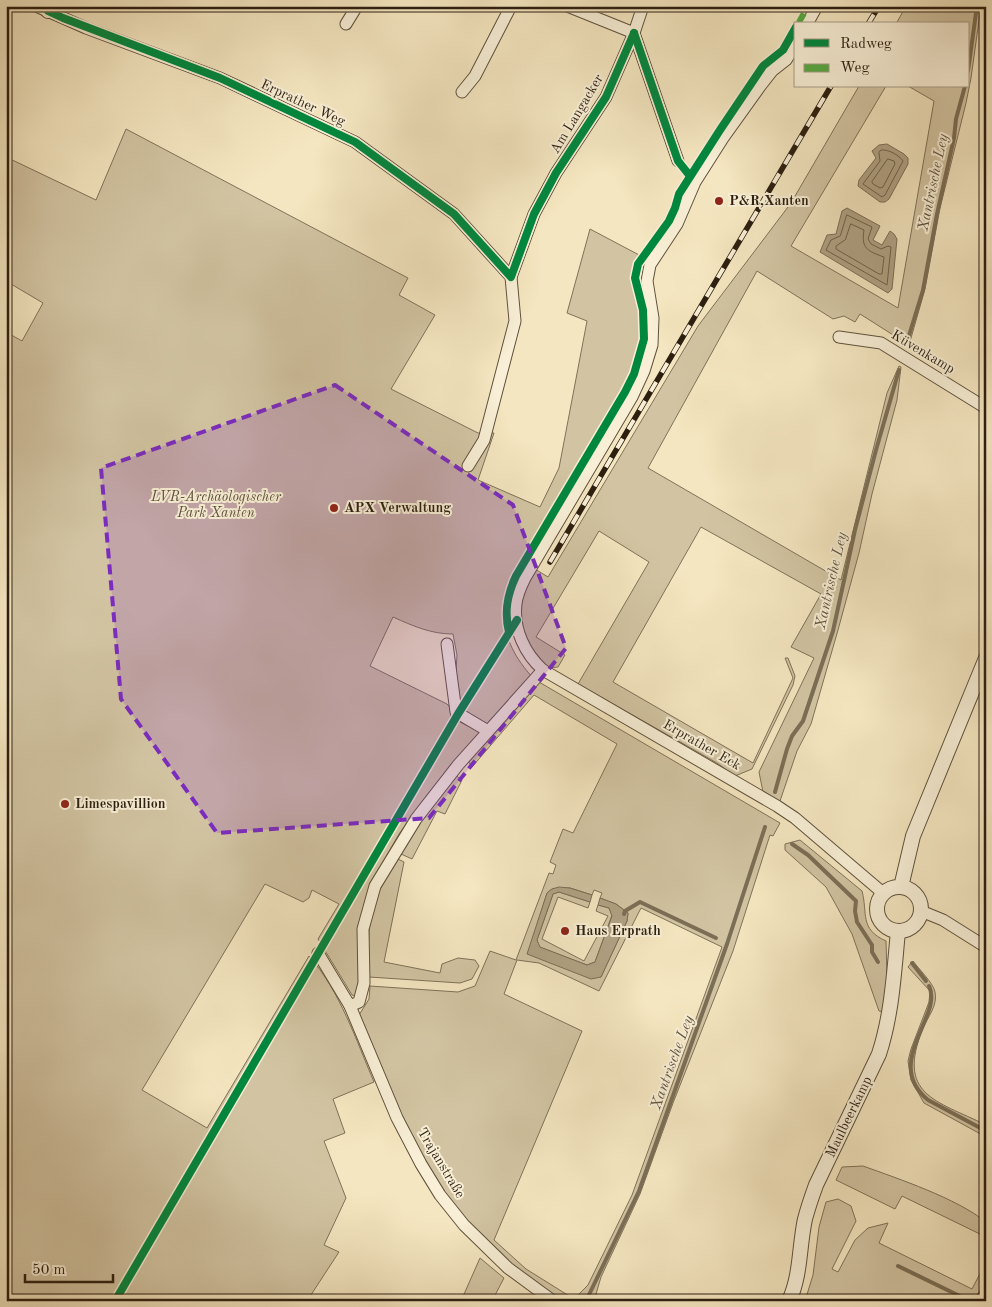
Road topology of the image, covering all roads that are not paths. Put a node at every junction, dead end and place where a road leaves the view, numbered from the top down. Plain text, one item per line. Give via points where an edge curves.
1 (357, 6) edge
2 (511, 6) edge
3 (567, 6) edge
4 (643, 6) edge
5 (817, 6) edge
6 (45, 8) edge
7 (808, 22) edge
8 (346, 24) dead end
9 (634, 33) junction
10 (794, 47) edge
11 (462, 92) dead end
12 (678, 161) dead end
13 (511, 276) junction
14 (839, 337) dead end
15 (986, 408) edge
16 (468, 466) dead end
17 (447, 644) dead end
18 (986, 658) edge
19 (544, 670) junction
20 (488, 731) junction
21 (901, 887) junction
22 (883, 893) junction
23 (921, 911) junction
24 (898, 931) junction
25 (986, 947) edge
26 (318, 953) dead end
27 (350, 1006) junction
28 (554, 1301) edge
29 (789, 1301) edge

1 - 8 street
2 - 11 street via 475,76
3 - 9 street
4 - 9 street, Am Langacker
5 - 7 street
6 - 13 street, Erprather Weg via 86,28 220,78 355,142 454,214
9 - 12 street
9 - 13 street, Am Langacker via 606,97 556,173 534,214
10 - 19 street, Erprather Eck via 786,60 772,71 728,131 695,182 677,224 650,265 647,280 653,332 644,372 525,578 516,604 525,649
13 - 16 street via 515,321 484,440
14 - 15 street, Küvenkamp via 881,343
17 - 20 street via 456,712
18 - 21 street via 912,836
19 - 20 street
19 - 22 street, Erprather Eck via 777,806
20 - 27 street via 416,819 375,886 363,929 364,983 360,1002
21 - 22 street
21 - 23 street via 916,895
22 - 24 street via 878,900 878,917 890,929
23 - 24 street via 914,925
23 - 25 street via 943,920
24 - 29 street, Maulbeerkamp via 886,1031 879,1054 816,1185
26 - 27 street, Trajanstraße
27 - 28 street, Trajanstraße via 397,1118 440,1195 502,1263

